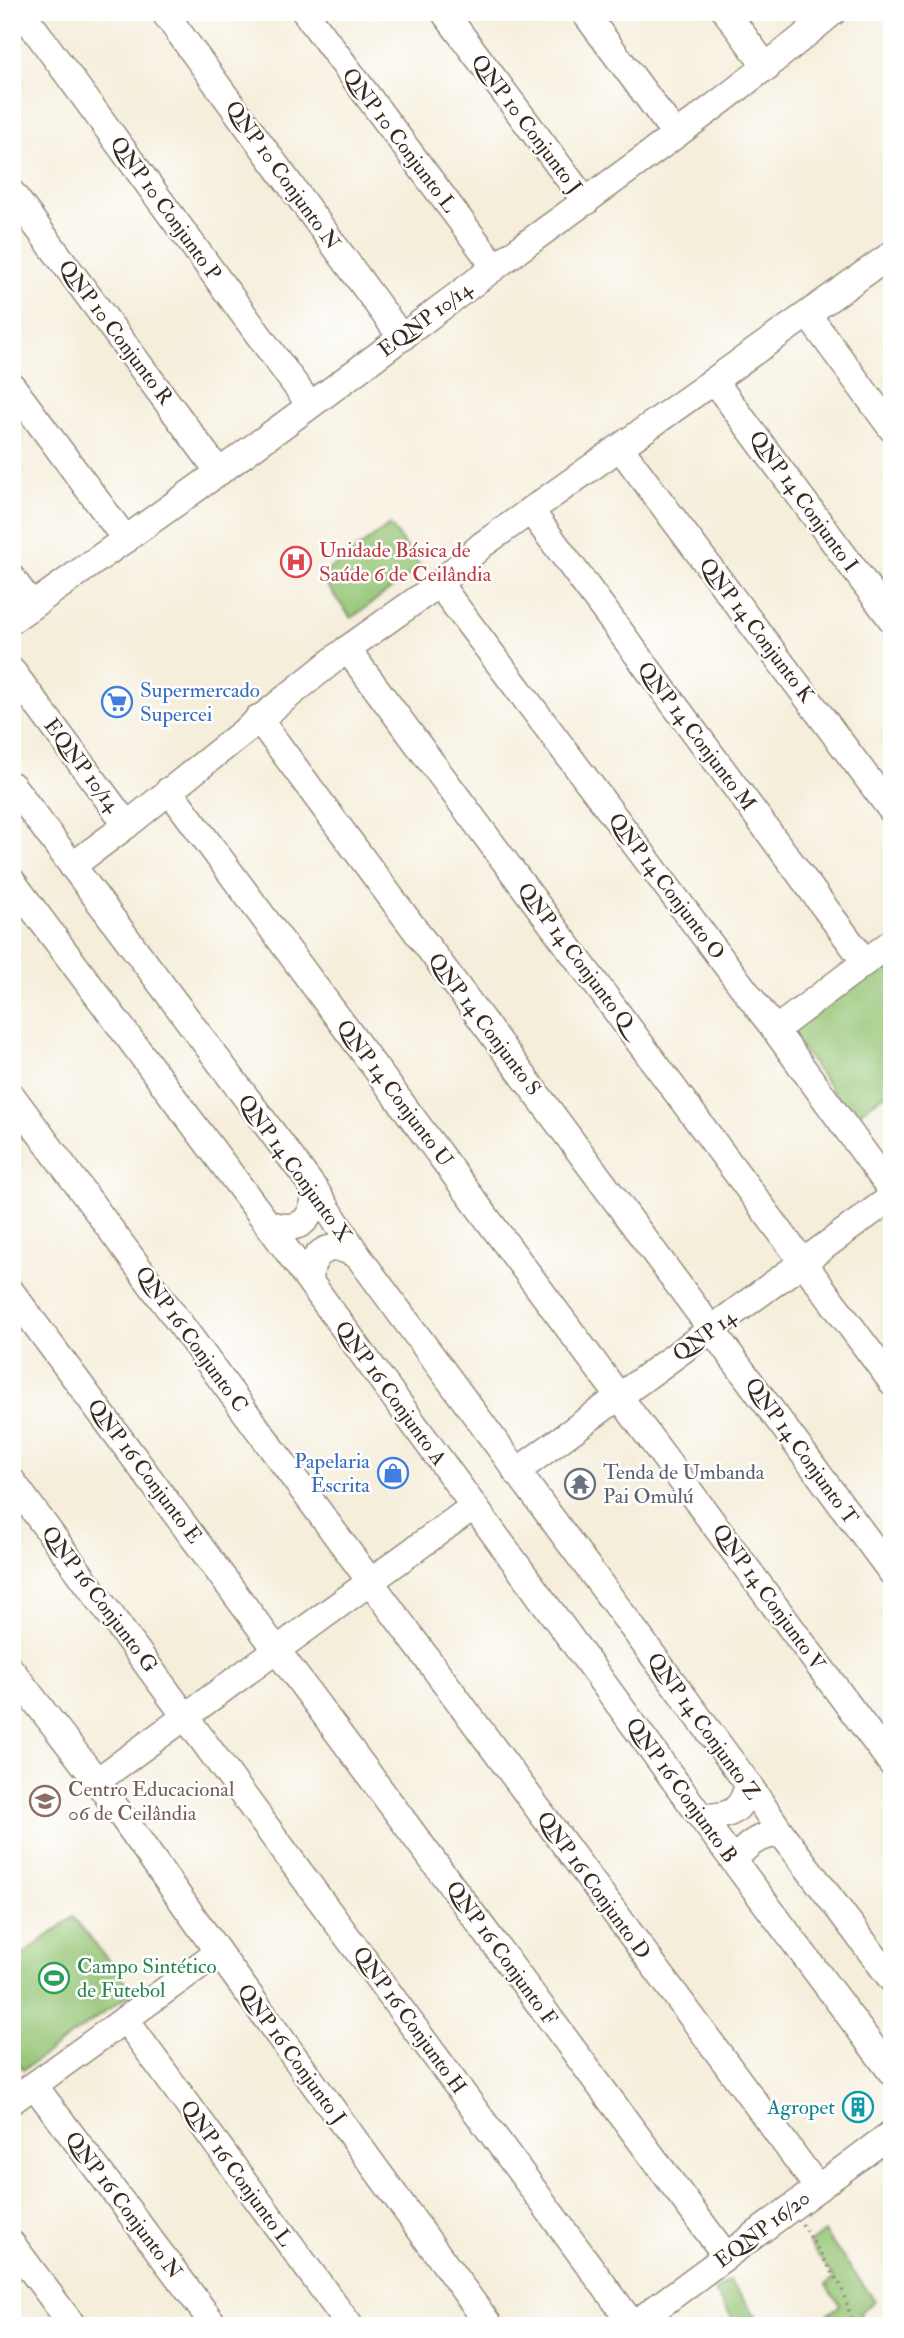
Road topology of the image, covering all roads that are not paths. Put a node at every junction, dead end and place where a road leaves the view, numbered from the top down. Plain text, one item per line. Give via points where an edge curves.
1 (22, 12) edge
2 (164, 12) edge
3 (305, 12) edge
4 (444, 12) edge
5 (584, 12) edge
6 (726, 12) edge
7 (833, 12) edge
8 (767, 68) junction
9 (676, 135) junction
10 (12, 192) edge
11 (586, 202) junction
12 (892, 254) edge
13 (495, 267) junction
14 (808, 315) junction
15 (402, 338) junction
16 (716, 382) junction
17 (12, 386) edge
18 (310, 405) junction
19 (892, 429) edge
20 (621, 449) junction
21 (219, 471) junction
22 (530, 510) junction
23 (126, 540) junction
24 (12, 578) edge
25 (439, 584) junction
26 (22, 613) edge
27 (892, 620) edge
28 (347, 649) junction
29 (12, 671) edge
30 (258, 718) junction
31 (12, 785) edge
32 (169, 790) junction
33 (892, 811) edge
34 (127, 825) junction
35 (72, 866) junction
36 (12, 881) edge
37 (21, 912) edge
38 (892, 942) edge
39 (865, 962) junction
40 (775, 1030) junction
41 (12, 1096) edge
42 (316, 1191) junction
43 (892, 1191) edge
44 (892, 1197) edge
45 (267, 1223) junction
46 (358, 1256) junction
47 (804, 1262) junction
48 (310, 1281) junction
49 (12, 1293) edge
50 (712, 1329) junction
51 (892, 1382) edge
52 (621, 1396) junction
53 (516, 1472) junction
54 (12, 1481) edge
55 (474, 1506) junction
56 (892, 1573) edge
57 (371, 1582) junction
58 (278, 1649) junction
59 (12, 1671) edge
60 (187, 1716) junction
61 (892, 1764) edge
62 (97, 1781) junction
63 (748, 1784) junction
64 (701, 1816) junction
65 (782, 1835) junction
66 (734, 1861) junction
67 (218, 1952) junction
68 (892, 1980) edge
69 (125, 2019) junction
70 (892, 2073) edge
71 (34, 2085) junction
72 (12, 2101) edge
73 (892, 2133) edge
74 (818, 2188) junction
75 (12, 2244) edge
76 (726, 2256) junction
77 (632, 2325) edge
78 (73, 2326) edge
79 (215, 2326) edge
80 (350, 2326) edge
81 (490, 2326) edge

1 - 18 street, QNP 10 Conjunto P
2 - 15 street, QNP 10 Conjunto N
3 - 13 street, QNP 10 Conjunto L
4 - 11 street, QNP 10 Conjunto J
5 - 9 street
6 - 8 street
7 - 8 street, EQNP 10/14
8 - 9 street, EQNP 10/14
9 - 11 street, EQNP 10/14
10 - 21 street, QNP 10 Conjunto R
11 - 13 street, EQNP 10/14
12 - 14 street, EQNP 10/14
13 - 15 street, EQNP 10/14
14 - 16 street, EQNP 10/14
14 - 19 street
15 - 18 street, EQNP 10/14
16 - 20 street, EQNP 10/14
16 - 27 street, QNP 14 Conjunto I
17 - 23 street
18 - 21 street, EQNP 10/14
20 - 22 street, EQNP 10/14
20 - 33 street, QNP 14 Conjunto K
21 - 23 street, EQNP 10/14
22 - 25 street, EQNP 10/14
22 - 39 street, QNP 14 Conjunto M
23 - 26 street, EQNP 10/14
24 - 26 street
25 - 28 street, EQNP 10/14
25 - 40 street, QNP 14 Conjunto O
28 - 30 street, EQNP 10/14
28 - 47 street, QNP 14 Conjunto Q
29 - 34 street, EQNP 10/14
30 - 32 street, EQNP 10/14
30 - 50 street, QNP 14 Conjunto S
31 - 35 street, QNP 14 Conjunto X
32 - 34 street, EQNP 10/14
32 - 52 street, QNP 14 Conjunto U
34 - 35 street, EQNP 10/14
35 - 42 street, QNP 14 Conjunto X
36 - 37 street, QNP 16 Conjunto A
37 - 45 street, QNP 16 Conjunto A
38 - 39 street
39 - 40 street
40 - 43 street, QNP 14 Conjunto O
41 - 57 street, QNP 16 Conjunto C
42 - 45 street via 314,1209 302,1223 284,1229
42 - 46 street, QNP 14 Conjunto X
44 - 47 street, QNP 14
45 - 48 street, QNP 16 Conjunto A
46 - 48 street via 345,1248 331,1248 318,1255 310,1267
46 - 53 street, QNP 14 Conjunto X
47 - 50 street, QNP 14
47 - 51 street, QNP 14 Conjunto Q
48 - 55 street, QNP 16 Conjunto A
49 - 58 street, QNP 16 Conjunto E
50 - 52 street, QNP 14
50 - 56 street, QNP 14 Conjunto T
52 - 53 street, QNP 14
52 - 61 street, QNP 14 Conjunto V
53 - 63 street, QNP 14 Conjunto Z
54 - 60 street, QNP 16 Conjunto G
55 - 57 street
55 - 64 street, QNP 16 Conjunto B
57 - 58 street
57 - 74 street, QNP 16 Conjunto D
58 - 60 street
58 - 76 street, QNP 16 Conjunto F
59 - 62 street, QNP 16 Conjunto J
60 - 62 street
60 - 77 street, QNP 16 Conjunto H
62 - 67 street, QNP 16 Conjunto J
63 - 64 street via 745,1800 734,1811 719,1817
63 - 65 street, QNP 14 Conjunto Z
64 - 66 street, QNP 16 Conjunto B
65 - 66 street via 755,1839
65 - 68 street, QNP 14 Conjunto Z
66 - 70 street, QNP 16 Conjunto B
67 - 69 street
67 - 81 street, QNP 16 Conjunto J
69 - 71 street
69 - 80 street, QNP 16 Conjunto L
71 - 72 street
71 - 79 street, QNP 16 Conjunto N
73 - 74 street, EQNP 16/20
74 - 76 street, EQNP 16/20
75 - 78 street
76 - 77 street, EQNP 16/20

